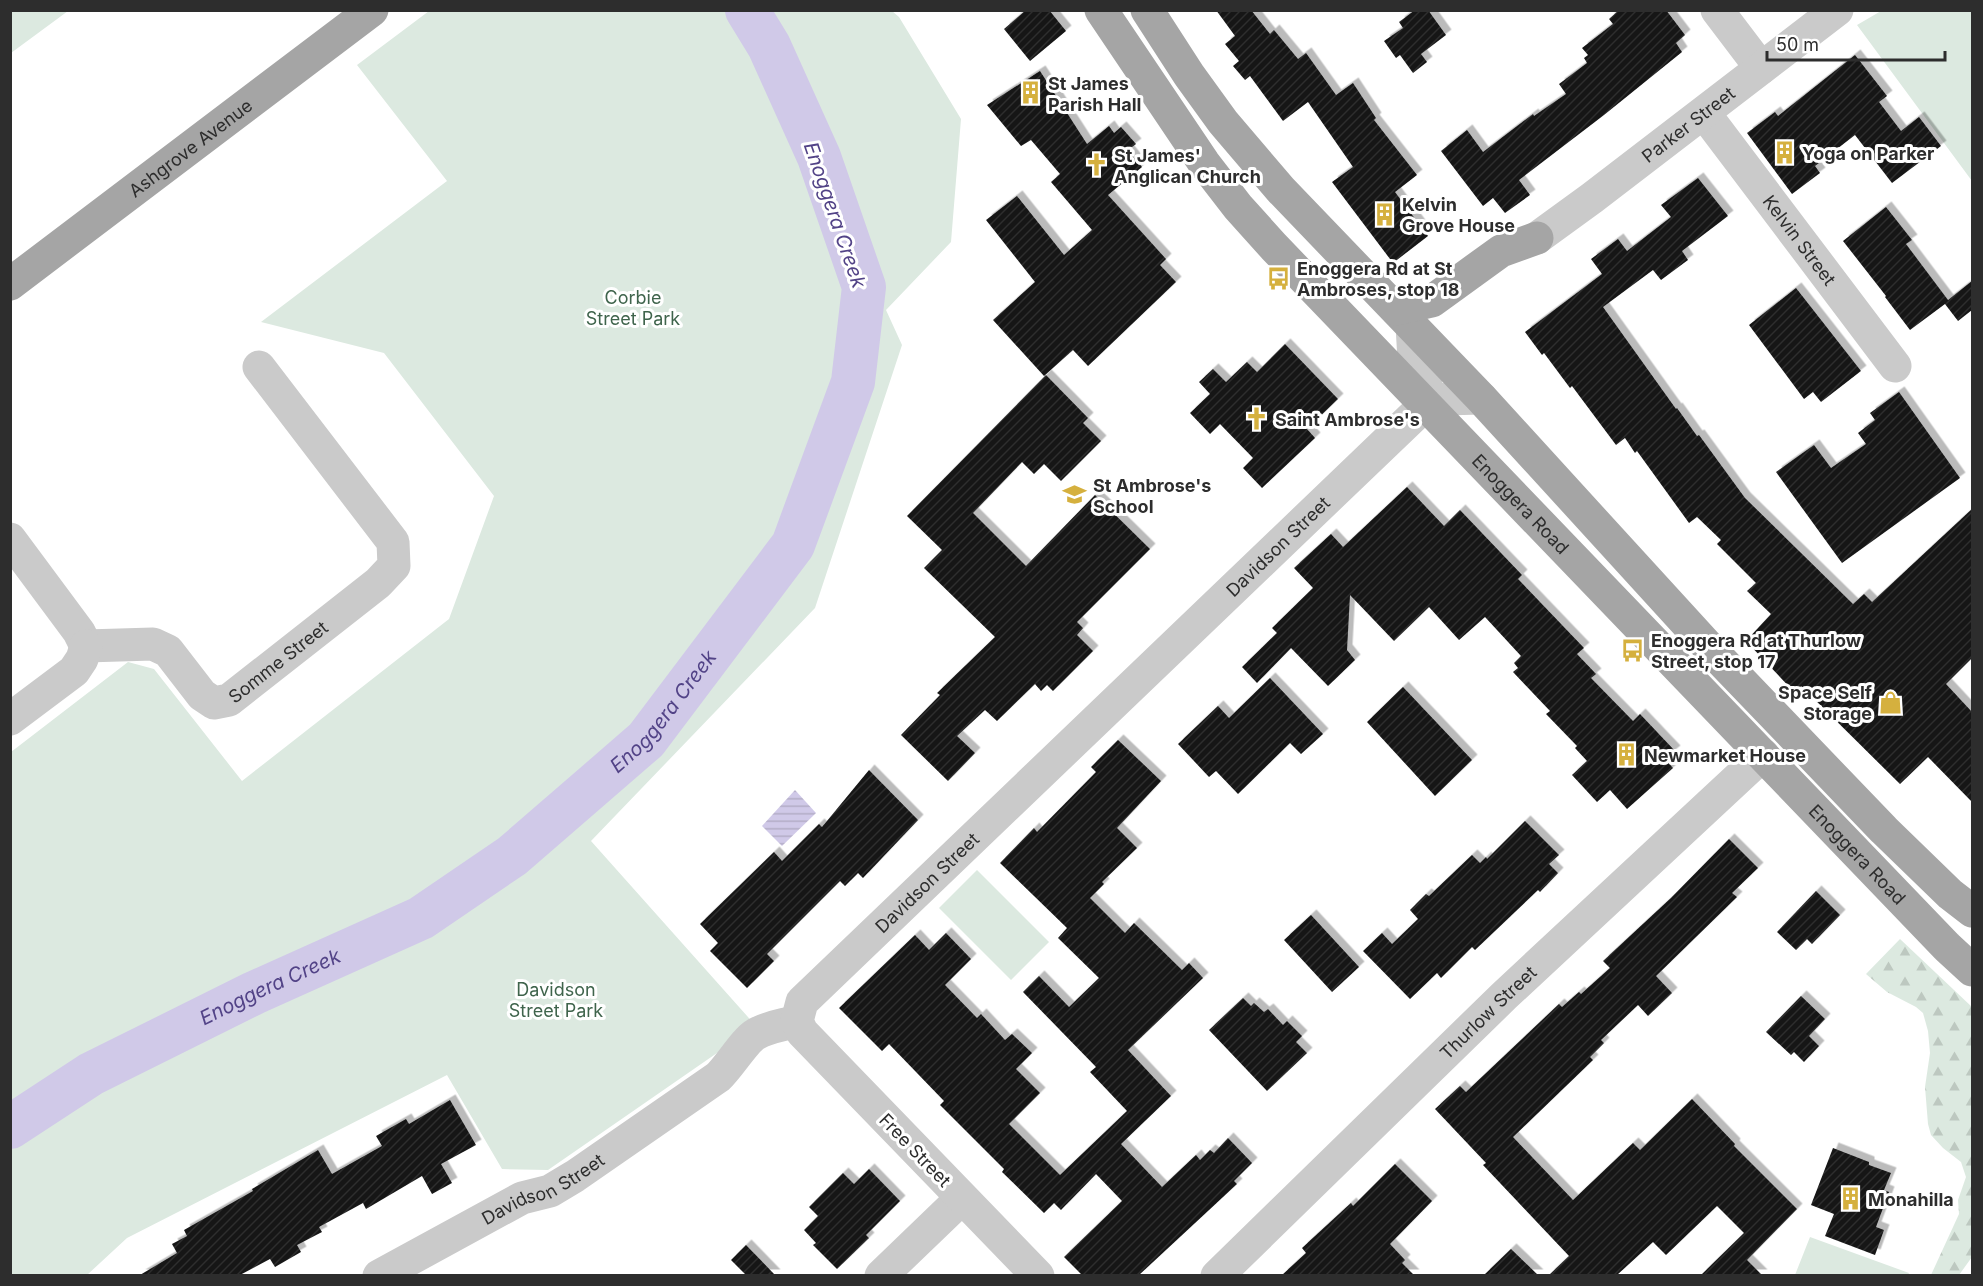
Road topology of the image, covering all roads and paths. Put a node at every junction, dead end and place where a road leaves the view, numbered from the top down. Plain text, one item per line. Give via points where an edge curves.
1 (372, 10) edge
2 (1101, 10) edge
3 (1147, 10) edge
4 (1717, 10) edge
5 (1837, 10) edge
6 (1761, 68) junction
7 (1704, 114) junction
8 (1537, 238) joint
9 (10, 284) edge
10 (1404, 317) junction
11 (1895, 366) dead end
12 (259, 367) dead end
13 (1481, 398) junction
14 (1425, 405) junction
15 (10, 539) edge
16 (86, 646) junction
17 (10, 719) edge
18 (1763, 755) junction
19 (1972, 911) edge
20 (1972, 970) edge
21 (797, 1021) junction
22 (962, 1198) junction
23 (379, 1275) edge
24 (881, 1275) edge
25 (1038, 1275) edge
26 (1217, 1275) edge

1 - 9 main road, Ashgrove Avenue
2 - 14 main road, Enoggera Road via 1171,117 1238,207
3 - 10 main road, Enoggera Road via 1189,75 1254,160
4 - 6 street
5 - 6 street, Parker Street
6 - 7 street, Parker Street
7 - 8 street, Parker Street
7 - 11 street, Kelvin Street
8 - 10 main road via 1501,251
10 - 13 main road, Enoggera Road
10 - 14 street via 1414,360 1426,377
12 - 16 street, Somme Street via 289,385 393,543 394,566 378,583 229,700 214,703 202,695 168,651 153,644
13 - 14 street via 1445,399
13 - 19 main road, Enoggera Road via 1713,652 1884,830
14 - 18 main road, Enoggera Road
14 - 21 street, Davidson Street via 818,985 802,1002
15 - 16 street
16 - 17 street via 74,671
18 - 20 main road, Enoggera Road
18 - 26 street, Thurlow Street via 1503,996
21 - 22 street, Free Street via 802,1032
21 - 23 street, Davidson Street via 756,1034 718,1077 575,1176 550,1191 522,1198
22 - 24 street
22 - 25 street, Free Street

